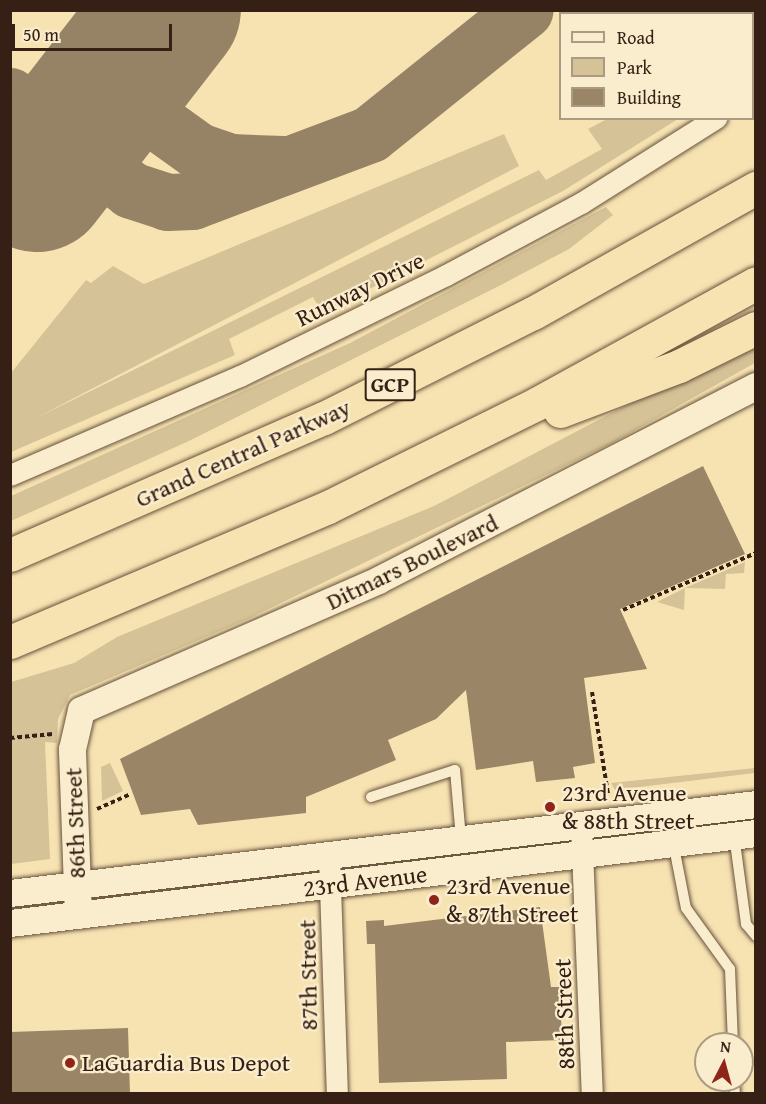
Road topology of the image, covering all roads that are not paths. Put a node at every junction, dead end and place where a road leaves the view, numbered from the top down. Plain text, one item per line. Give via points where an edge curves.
1 (713, 120) edge
2 (756, 188) edge
3 (756, 283) edge
4 (756, 328) edge
5 (756, 386) edge
6 (399, 473) junction
7 (10, 476) edge
8 (10, 555) edge
9 (10, 642) edge
10 (65, 733) joint
11 (371, 797) dead end
12 (756, 804) edge
13 (668, 815) junction
14 (581, 825) junction
15 (745, 834) edge
16 (461, 839) junction
17 (673, 843) junction
18 (584, 855) junction
19 (329, 856) junction
20 (77, 885) junction
21 (331, 885) junction
22 (10, 893) edge
23 (78, 915) junction
24 (10, 923) edge
25 (756, 936) edge
26 (733, 1032) edge
27 (337, 1094) edge
28 (592, 1094) edge

1 - 7 street, Runway Drive via 581,203 446,275 240,376
2 - 8 highway, Grand Central Parkway / GCP via 533,313 324,418
3 - 6 highway
4 - 6 highway via 679,366
5 - 10 street, Ditmars Boulevard via 378,580 89,705
6 - 9 highway via 185,571
10 - 20 street, 86th Street via 75,819
11 - 16 lane via 455,770
12 - 13 street, 23rd Avenue
13 - 14 street, 23rd Avenue
13 - 17 lane
14 - 16 street, 23rd Avenue
14 - 18 street, 88th Street
15 - 17 street, 23rd Avenue
15 - 25 lane via 746,924
16 - 19 street, 23rd Avenue
17 - 18 street, 23rd Avenue
17 - 26 lane via 686,908 730,969
18 - 21 street, 23rd Avenue
18 - 28 street, 88th Street
19 - 20 street, 23rd Avenue
19 - 21 street, 87th Street
20 - 22 street, 23rd Avenue
20 - 23 street, 86th Street
21 - 23 street, 23rd Avenue
21 - 27 street, 87th Street
23 - 24 street, 23rd Avenue

